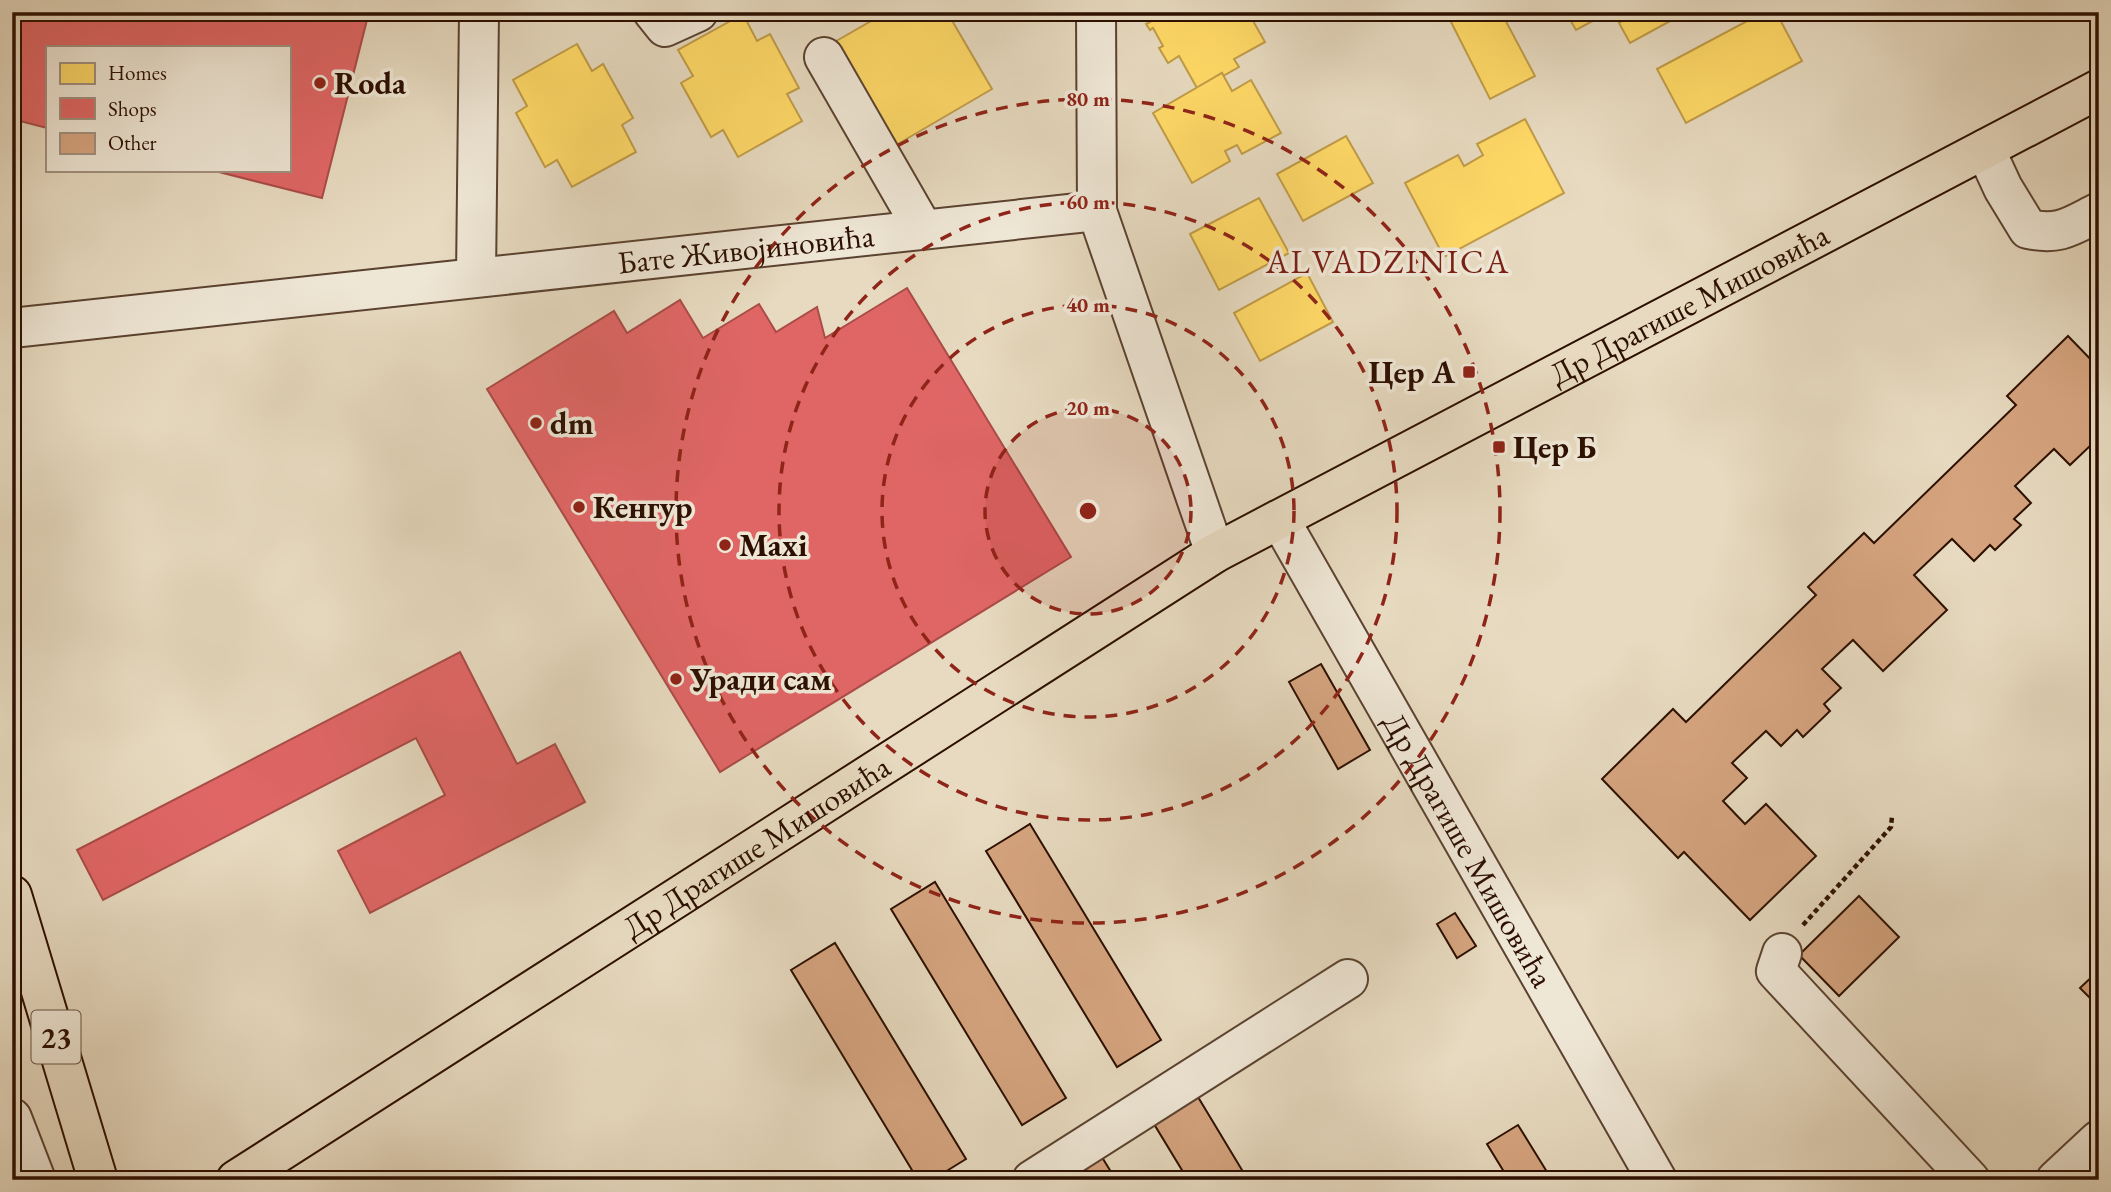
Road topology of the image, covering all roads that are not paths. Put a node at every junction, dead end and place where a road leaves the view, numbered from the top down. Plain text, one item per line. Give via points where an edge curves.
1 (479, 12) edge
2 (653, 12) edge
3 (698, 12) edge
4 (1096, 12) edge
5 (824, 57) dead end
6 (2099, 89) edge
7 (1985, 149) junction
8 (1097, 211) junction
9 (2099, 212) edge
10 (923, 229) junction
11 (477, 277) junction
12 (12, 328) edge
13 (1280, 520) junction
14 (1215, 553) junction
15 (12, 895) edge
16 (1782, 953) road end
17 (1348, 979) dead end
18 (12, 1118) edge
19 (2099, 1140) edge
20 (250, 1176) edge
21 (36, 1180) edge
22 (98, 1180) edge
23 (1032, 1180) edge
24 (1657, 1180) edge
25 (1970, 1180) edge
26 (2056, 1180) edge

1 - 11 street
2 - 3 street via 665,27
4 - 8 street
5 - 10 street
6 - 7 main road, Др Драгише Мишовића
7 - 9 street via 2028,229 2060,232
7 - 13 main road, Др Драгише Мишовића
8 - 10 street, Бате Живојиновића
8 - 14 street
10 - 11 street, Бате Живојиновића
11 - 12 street, Бате Живојиновића
13 - 14 main road, Др Драгише Мишовића
13 - 24 street, Др Драгише Мишовића
14 - 20 main road, Др Драгише Мишовића
15 - 22 main road, 23
16 - 25 street via 1776,971
17 - 23 street
18 - 21 street
19 - 26 street

